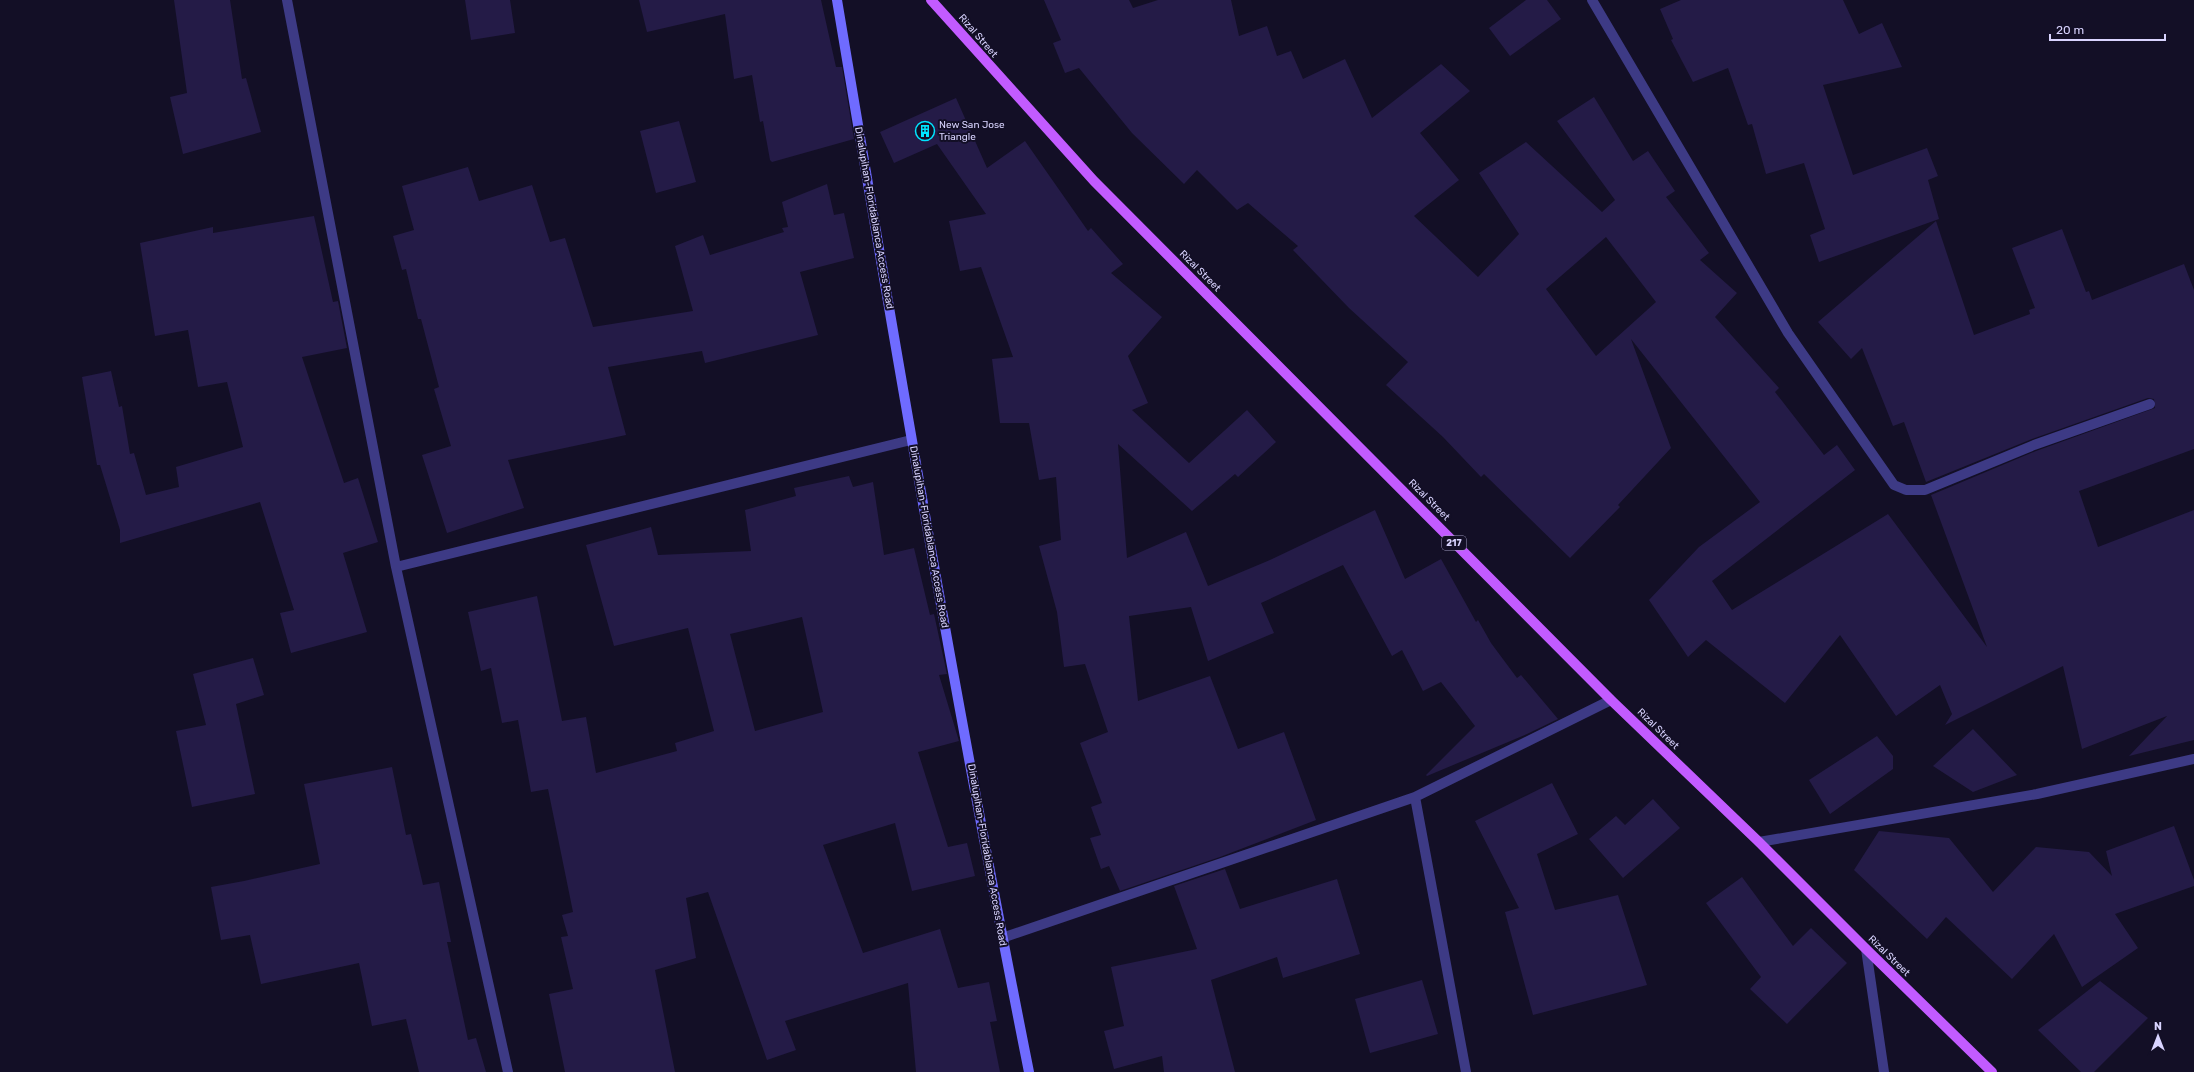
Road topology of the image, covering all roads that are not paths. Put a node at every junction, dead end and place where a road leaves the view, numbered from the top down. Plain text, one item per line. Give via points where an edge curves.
1 (287, 0) edge
2 (837, 0) edge
3 (931, 0) edge
4 (1592, 0) edge
5 (2150, 404) dead end
6 (911, 440) junction
7 (396, 567) junction
8 (1611, 700) junction
9 (2194, 759) edge
10 (1415, 797) junction
11 (1760, 842) junction
12 (1002, 938) junction
13 (1866, 949) junction
14 (508, 1072) edge
15 (1029, 1072) edge
16 (1466, 1072) edge
17 (1884, 1072) edge
18 (1992, 1072) edge

1 - 7 street
2 - 6 main road, Dinalupihan-Floridablanca Access Road
3 - 8 main road, Rizal Street / 217 via 1094,181
4 - 5 street via 1788,333 1894,485 1906,490 1925,490 2034,446
6 - 7 street
6 - 12 main road, Dinalupihan-Floridablanca Access Road
7 - 14 street
8 - 10 street
8 - 11 main road, Rizal Street / 217
9 - 11 street via 2037,794
10 - 12 street
10 - 16 street
11 - 13 main road, Rizal Street / 217
12 - 15 main road, Dinalupihan-Floridablanca Access Road
13 - 17 street
13 - 18 main road, Rizal Street / 217

